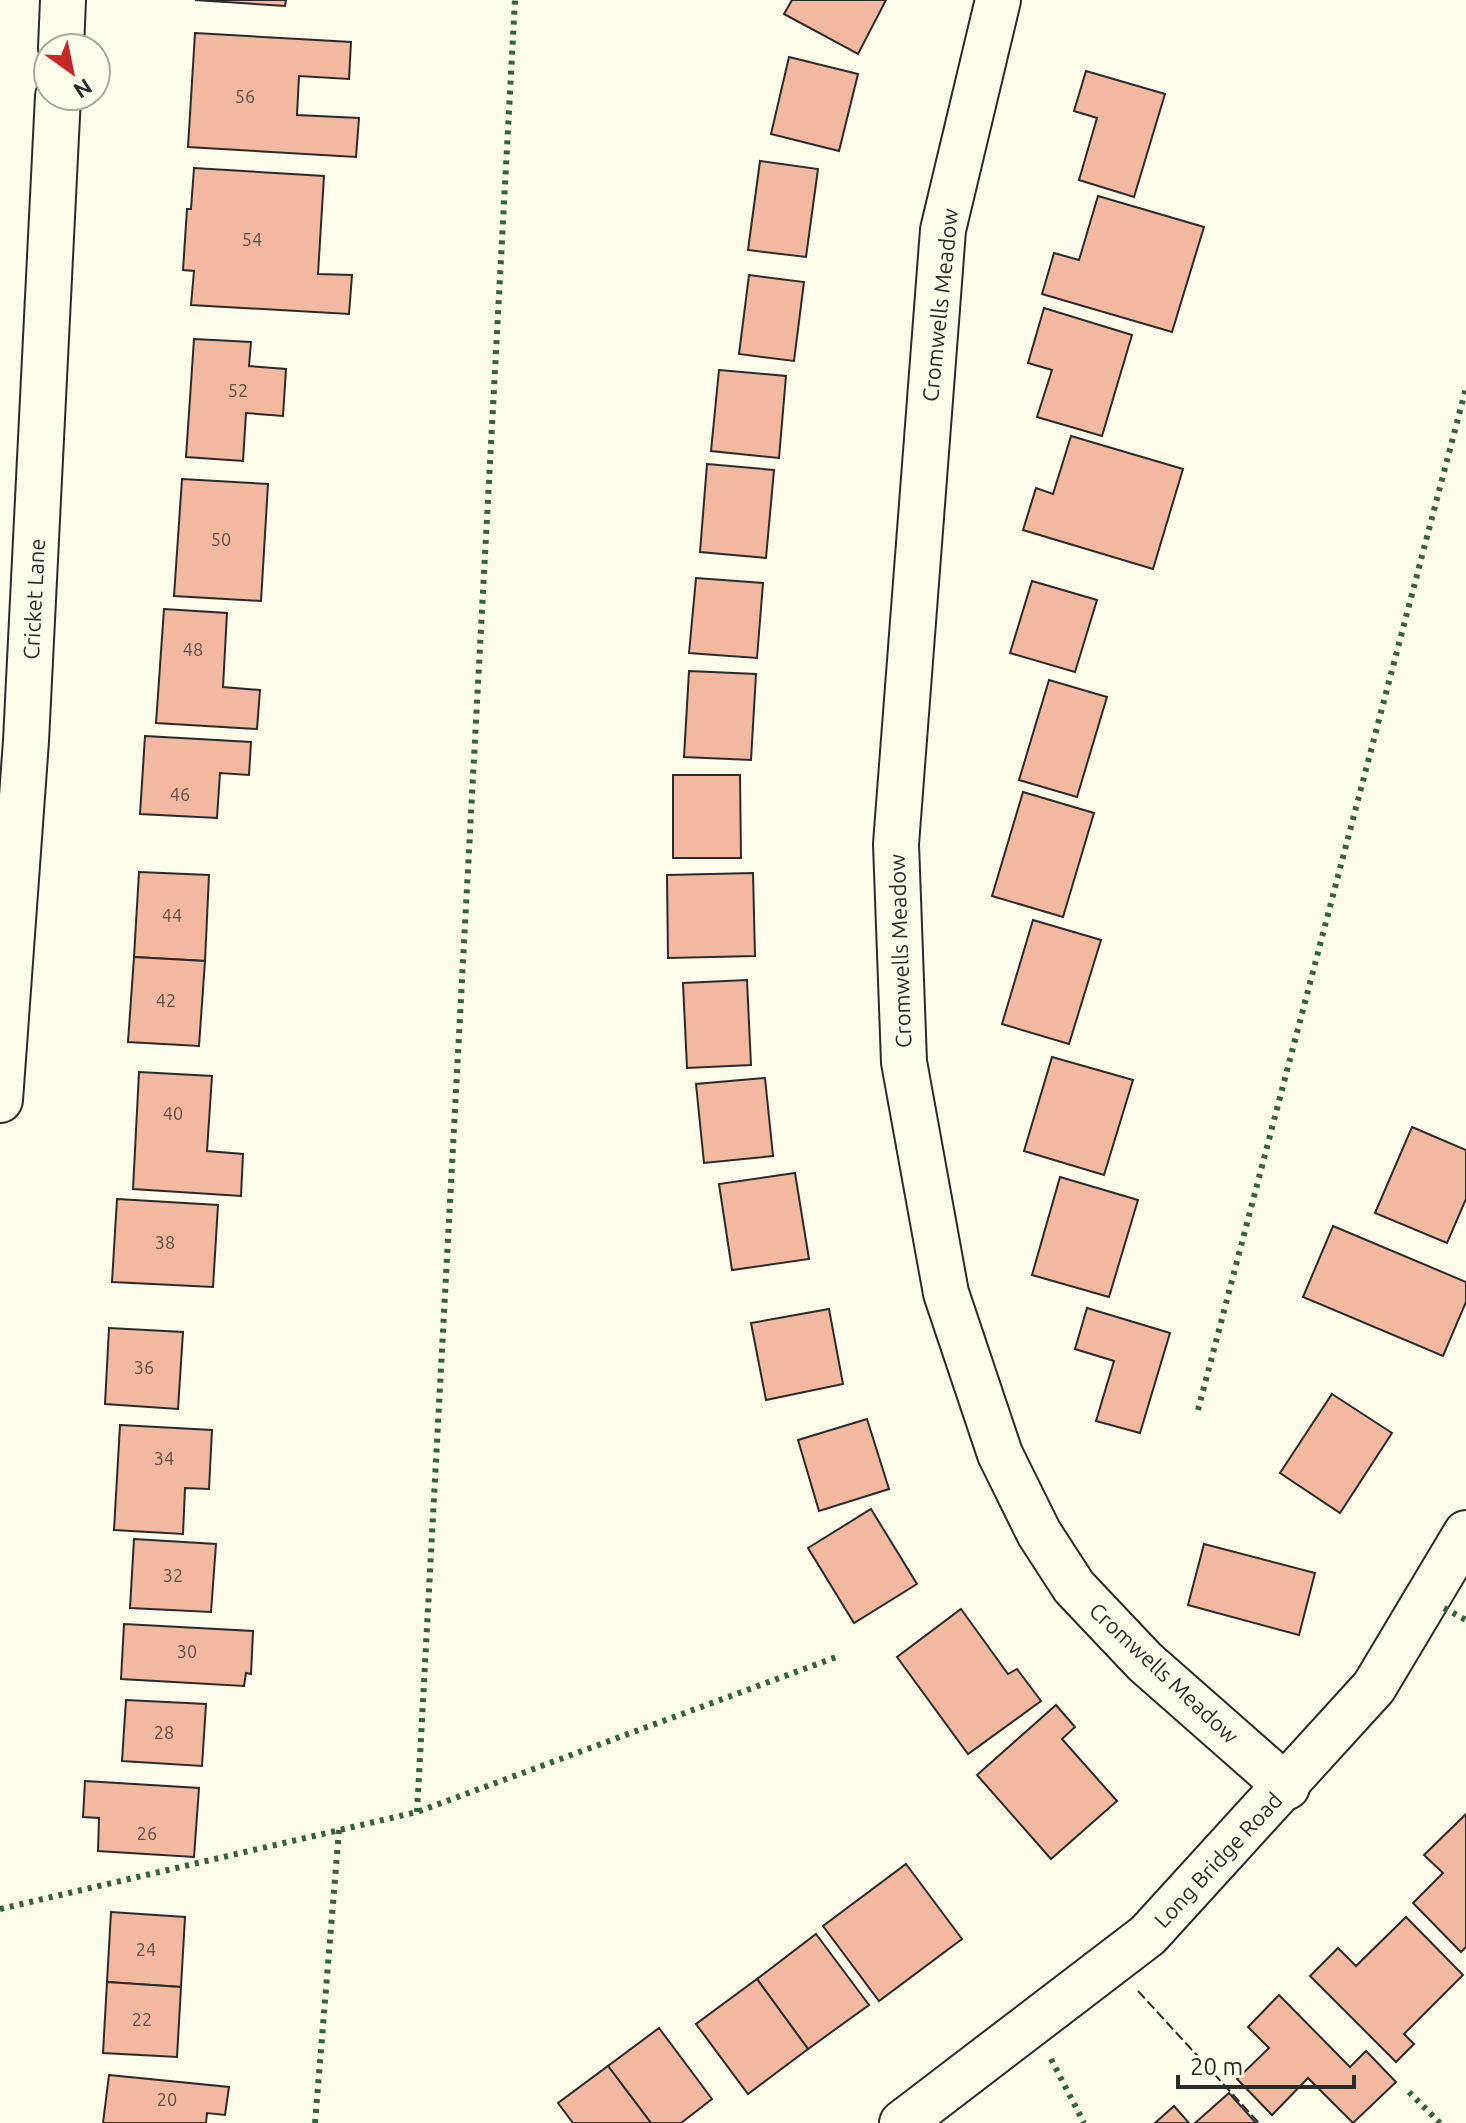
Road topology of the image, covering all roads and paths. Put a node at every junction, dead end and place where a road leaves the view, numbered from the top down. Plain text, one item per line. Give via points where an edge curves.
1 (63, 0) edge
2 (998, 0) edge
3 (62, 32) edge
4 (57, 112) edge
5 (0, 1100) edge
6 (1466, 1533) edge
7 (1287, 1787) junction
8 (902, 2123) edge

1 - 3 street
2 - 7 street, Cromwells Meadow via 943,230 896,844 904,1062 946,1293 1000,1454 1039,1533 1074,1587 1145,1662
4 - 5 street, Cricket Lane via 26,741
6 - 7 street, Long Bridge Road via 1374,1687
7 - 8 street, Long Bridge Road via 1148,1935

